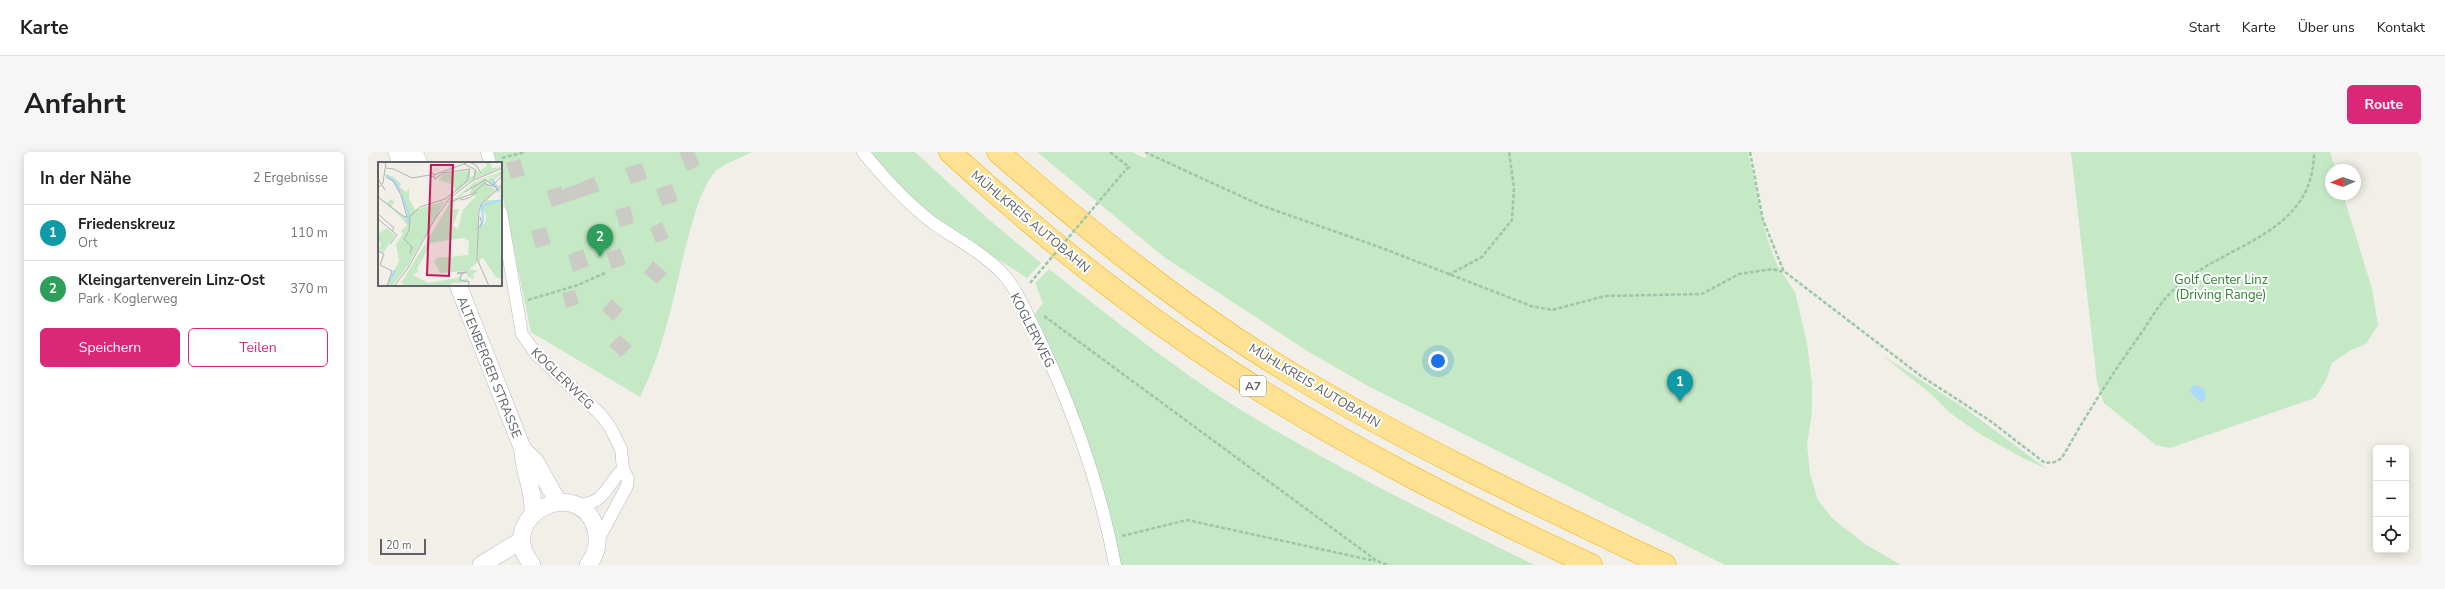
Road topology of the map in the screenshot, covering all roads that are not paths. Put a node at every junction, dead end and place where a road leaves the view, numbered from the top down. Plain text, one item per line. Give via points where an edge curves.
1 (397, 152) edge
2 (414, 152) edge
3 (863, 152) edge
4 (950, 152) edge
5 (998, 152) edge
6 (1017, 152) edge
7 (401, 162) edge
8 (419, 162) edge
9 (1047, 195) junction
10 (502, 218) edge
11 (458, 286) edge
12 (523, 450) junction
13 (623, 469) junction
14 (558, 502) junction
15 (575, 505) junction
16 (533, 514) junction
17 (522, 540) junction
18 (598, 542) junction
19 (482, 565) edge
20 (528, 565) edge
21 (588, 565) edge
22 (1115, 565) edge
23 (1591, 565) edge
24 (1665, 565) edge

1 - 7 street
2 - 8 street
3 - 22 street, KOGLERWEG via 931,221 991,263 1010,284 1068,402 1094,477
4 - 23 highway, MÜHLKREIS AUTOBAHN / A7 via 1073,258 1149,316 1221,366 1304,418 1376,458
5 - 9 highway, MÜHLKREIS AUTOBAHN / A7
6 - 9 highway
9 - 24 highway, MÜHLKREIS AUTOBAHN / A7 via 1156,280 1290,373 1390,430 1481,477
10 - 13 street, KOGLERWEG via 519,324 526,341 536,354 606,420 619,444
11 - 12 street, ALTENBERGER STRASSE
12 - 14 street, ALTENBERGER STRASSE via 535,461
12 - 16 street, ALTENBERGER STRASSE via 523,466 532,499
13 - 15 street via 599,499 590,504
13 - 18 street, KOGLERWEG via 628,479 625,492 604,526
14 - 15 street
14 - 16 street via 544,506
15 - 18 street via 590,517 596,528
16 - 17 street via 526,524
17 - 19 street
17 - 20 street
18 - 21 street via 595,554

